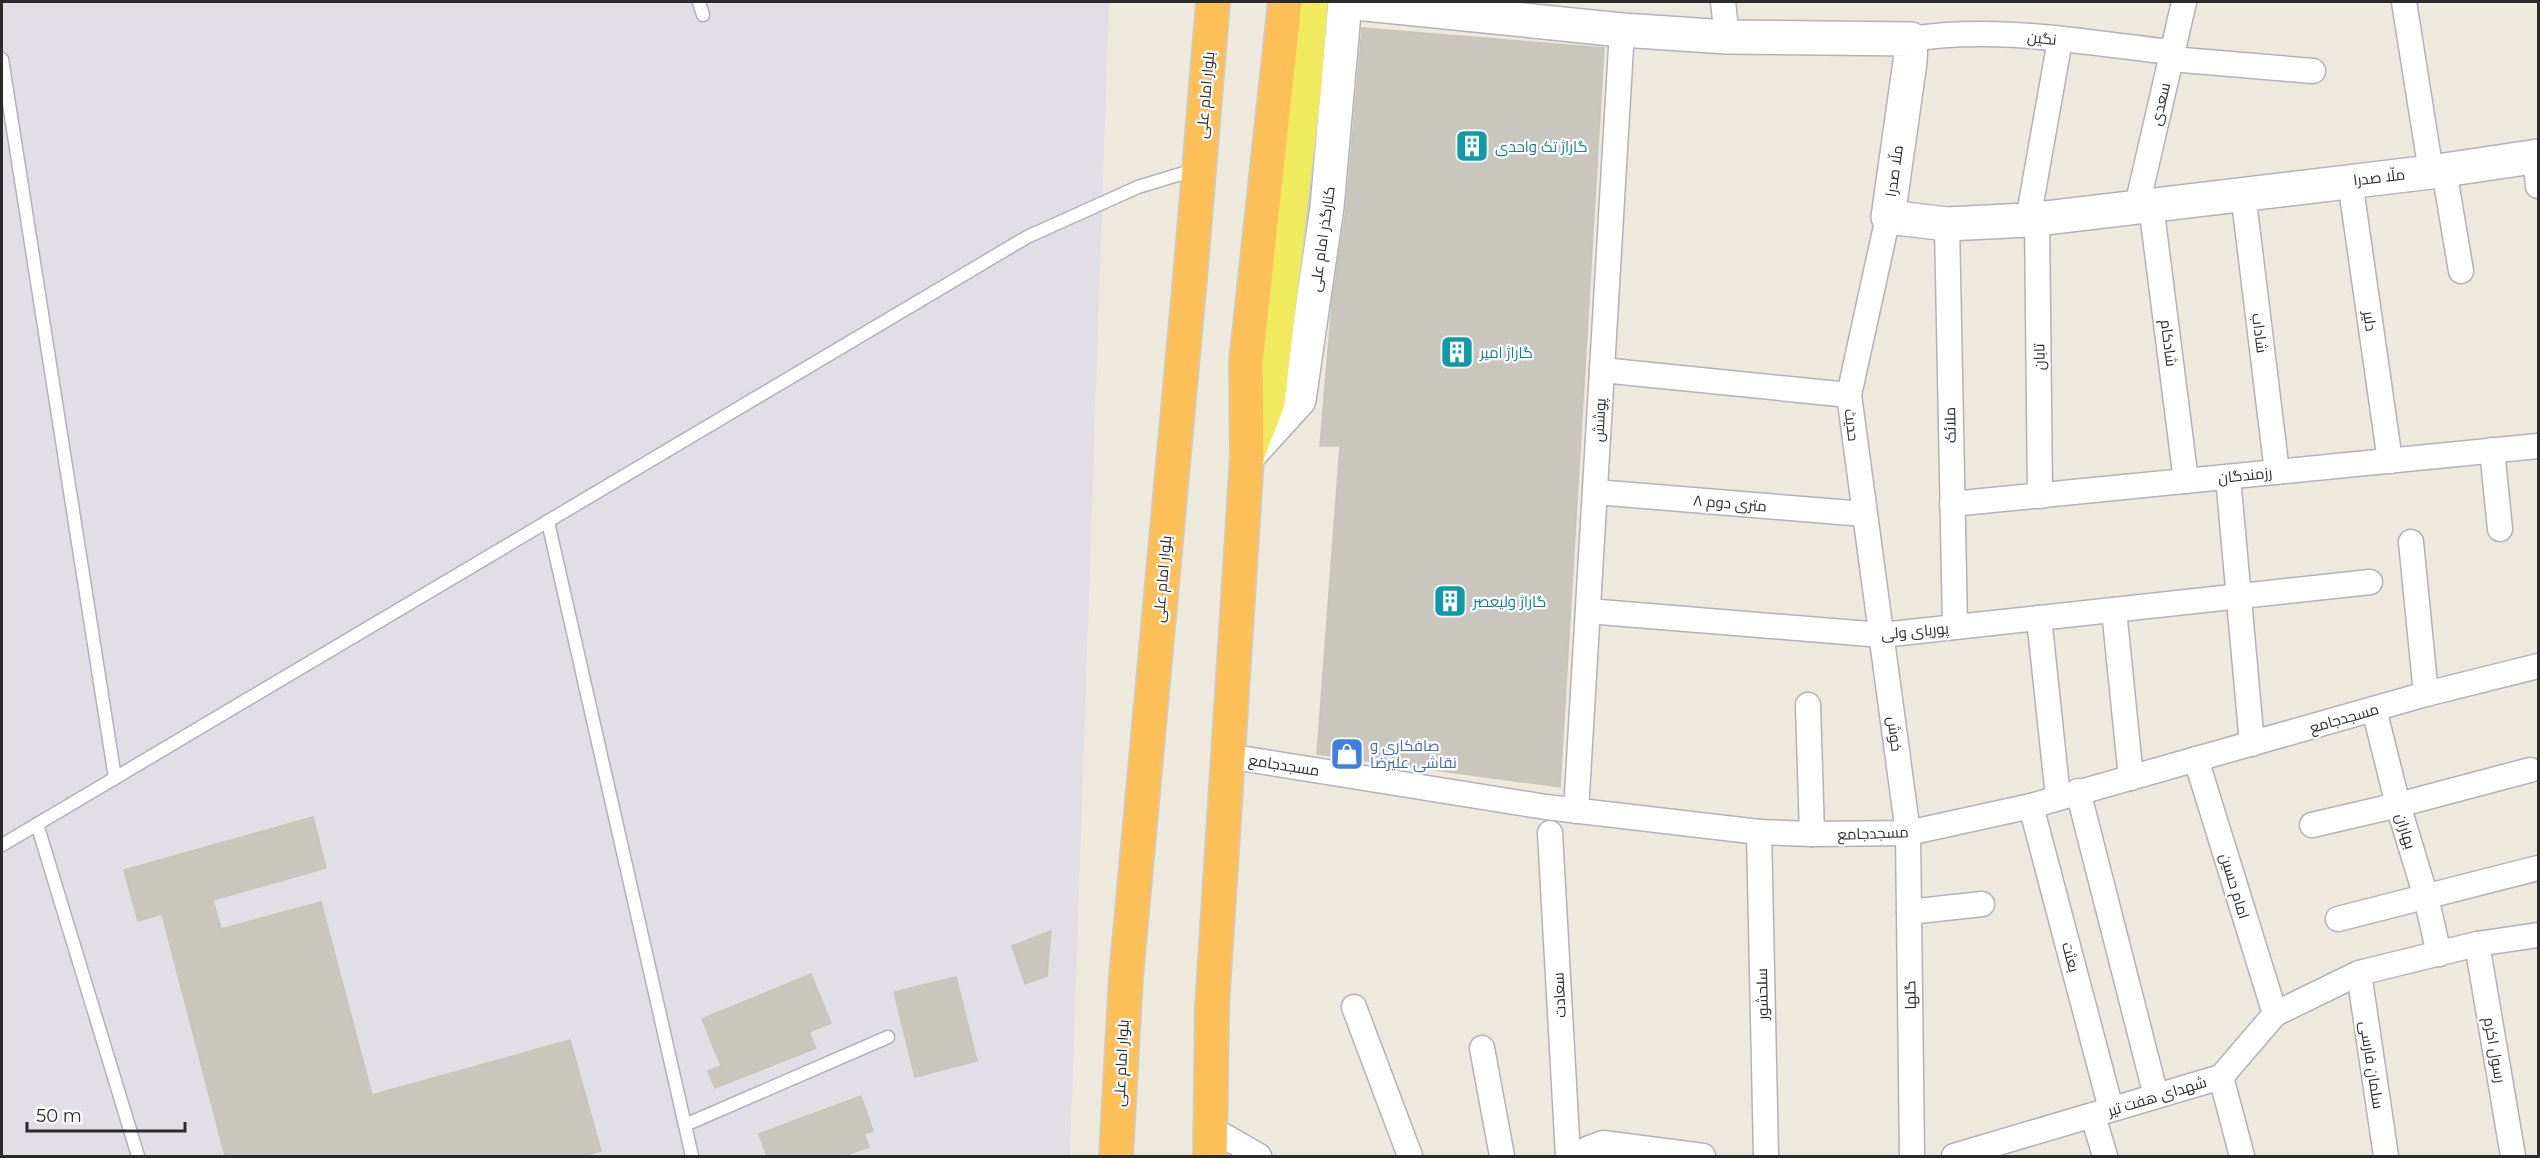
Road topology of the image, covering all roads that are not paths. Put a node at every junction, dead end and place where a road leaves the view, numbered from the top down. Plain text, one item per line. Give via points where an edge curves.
1 (699, 2) edge
2 (1213, 2) edge
3 (1285, 2) edge
4 (1311, 2) edge
5 (1345, 2) edge
6 (1723, 2) edge
7 (2184, 2) edge
8 (2404, 2) edge
9 (703, 15) dead end
10 (1622, 30) junction
11 (1727, 37) junction
12 (1911, 39) junction
13 (2060, 40) junction
14 (2172, 56) junction
15 (2, 59) edge
16 (2313, 71) dead end
17 (2537, 166) edge
18 (1199, 169) junction
19 (2438, 171) junction
20 (2350, 181) junction
21 (2243, 193) junction
22 (2144, 206) junction
23 (1888, 217) junction
24 (2033, 219) junction
25 (1947, 224) junction
26 (2461, 271) dead end
27 (1602, 370) junction
28 (1849, 395) junction
29 (2538, 446) edge
30 (2492, 450) junction
31 (1247, 457) junction
32 (2390, 461) junction
33 (2277, 472) junction
34 (2228, 477) junction
35 (2186, 481) junction
36 (1595, 492) junction
37 (2040, 496) junction
38 (1952, 504) junction
39 (1864, 514) junction
40 (548, 522) junction
41 (2500, 529) dead end
42 (2412, 542) dead end
43 (2370, 582) dead end
44 (2241, 596) junction
45 (2114, 610) junction
46 (1588, 611) junction
47 (2039, 618) junction
48 (1955, 627) junction
49 (1882, 635) junction
50 (2538, 666) edge
51 (2426, 694) junction
52 (1808, 705) dead end
53 (2374, 709) junction
54 (2252, 744) junction
55 (1227, 756) junction
56 (2196, 759) junction
57 (2529, 770) dead end
58 (115, 778) junction
59 (2131, 778) junction
60 (2068, 794) junction
61 (2398, 805) junction
62 (2031, 806) junction
63 (1576, 811) junction
64 (37, 824) junction
65 (2312, 825) dead end
66 (1759, 832) junction
67 (1908, 833) junction
68 (1550, 834) dead end
69 (1812, 834) junction
70 (2, 845) edge
71 (2538, 868) edge
72 (2426, 897) junction
73 (1982, 904) dead end
74 (1909, 912) junction
75 (2338, 919) dead end
76 (2538, 935) edge
77 (2477, 944) junction
78 (2439, 954) junction
79 (2358, 973) junction
80 (1354, 1007) dead end
81 (2275, 1014) junction
82 (888, 1037) dead end
83 (1482, 1048) dead end
84 (2221, 1077) junction
85 (2156, 1096) junction
86 (2102, 1113) junction
87 (685, 1125) junction
88 (1210, 1142) edge
89 (1967, 1155) edge
90 (138, 1156) edge
91 (692, 1156) edge
92 (1116, 1156) edge
93 (1259, 1156) edge
94 (1410, 1156) edge
95 (1502, 1156) edge
96 (1568, 1156) edge
97 (1582, 1156) edge
98 (1703, 1156) edge
99 (1766, 1156) edge
100 (1912, 1156) edge
101 (2105, 1156) edge
102 (2242, 1156) edge
103 (2386, 1156) edge
104 (2513, 1156) edge

1 - 9 lane
2 - 18 highway, بلوار امام علی
3 - 31 highway via 1246,362
4 - 31 main road via 1268,402
5 - 10 street
5 - 31 street, کنارگذر امام علی via 1327,207 1299,400
6 - 11 street
7 - 14 street, سعدی
8 - 19 street
10 - 11 street
10 - 27 street, پوشش
11 - 12 street
12 - 13 street, نگین via 1939,34
12 - 23 street, ملّا صدرا
13 - 14 street, نگین
13 - 24 street, تابان
14 - 16 street, نگین
14 - 22 street, سعدی
15 - 58 lane
17 - 19 street, ملّا صدرا
18 - 40 lane via 1138,187 1027,237
18 - 92 highway, بلوار امام علی via 1127,966
19 - 20 street, ملّا صدرا
19 - 26 street
20 - 21 street, ملّا صدرا
20 - 32 street, دلیر
21 - 22 street, ملّا صدرا
21 - 33 street, شاداب
22 - 24 street, ملّا صدرا
22 - 35 street, شادکام
23 - 25 street, ملّا صدرا
23 - 28 street, حدیث
24 - 25 street, ملّا صدرا
24 - 37 street, تابان
25 - 38 street, ملائک
27 - 28 street
27 - 36 street, پوشش
28 - 39 street, حدیث
29 - 30 street, رزمندگان
30 - 32 street, رزمندگان
30 - 41 street
31 - 55 highway
32 - 33 street, رزمندگان
33 - 34 street, رزمندگان
34 - 35 street, رزمندگان
34 - 44 street
35 - 37 street, رزمندگان
36 - 39 street, ۸ متری دوم
36 - 46 street, پوشش
37 - 38 street, رزمندگان
38 - 48 street, ملائک
39 - 49 street, حدیث
40 - 58 lane
40 - 87 lane
42 - 51 street
43 - 44 street, پوریای ولی
44 - 45 street, پوریای ولی
44 - 54 street
45 - 47 street, پوریای ولی
45 - 59 street
46 - 49 street, پوریای ولی
46 - 63 street, پوشش
47 - 48 street, پوریای ولی
47 - 60 street
48 - 49 street, پوریای ولی
49 - 67 street, خوش
50 - 51 street, مسجدجامع
51 - 53 street, مسجدجامع
52 - 69 street
53 - 54 street, مسجدجامع
53 - 61 street, بهاران
54 - 56 street, مسجدجامع
55 - 63 street, مسجدجامع
55 - 88 highway via 1212,1007
56 - 59 street, مسجدجامع
56 - 81 street, امام حسین
57 - 61 street
58 - 64 lane
59 - 60 street, مسجدجامع
60 - 62 street, مسجدجامع
60 - 85 street
61 - 65 street
61 - 72 street, بهاران
62 - 67 street, مسجدجامع
62 - 86 street, بعثت
63 - 66 street, مسجدجامع
64 - 70 lane
64 - 90 lane
66 - 69 street, مسجدجامع
66 - 99 street, سلحشور
67 - 69 street, مسجدجامع
67 - 74 street, گلها
68 - 96 street, سعادت
71 - 72 street
72 - 75 street
72 - 78 street, بهاران
73 - 74 street
74 - 100 street, گلها
76 - 77 street, شهدای هفت تیر
77 - 78 street, شهدای هفت تیر
77 - 104 street, رسول اکرم
78 - 79 street, شهدای هفت تیر
79 - 81 street, شهدای هفت تیر
79 - 103 street, سلمان فارسی
80 - 94 street
81 - 84 street, شهدای هفت تیر
82 - 87 lane
83 - 95 street
84 - 85 street, شهدای هفت تیر
84 - 102 street
85 - 86 street, شهدای هفت تیر
86 - 89 street, شهدای هفت تیر
86 - 101 street, بعثت
87 - 91 lane
88 - 93 street
97 - 98 street via 1587,1149 1603,1143

